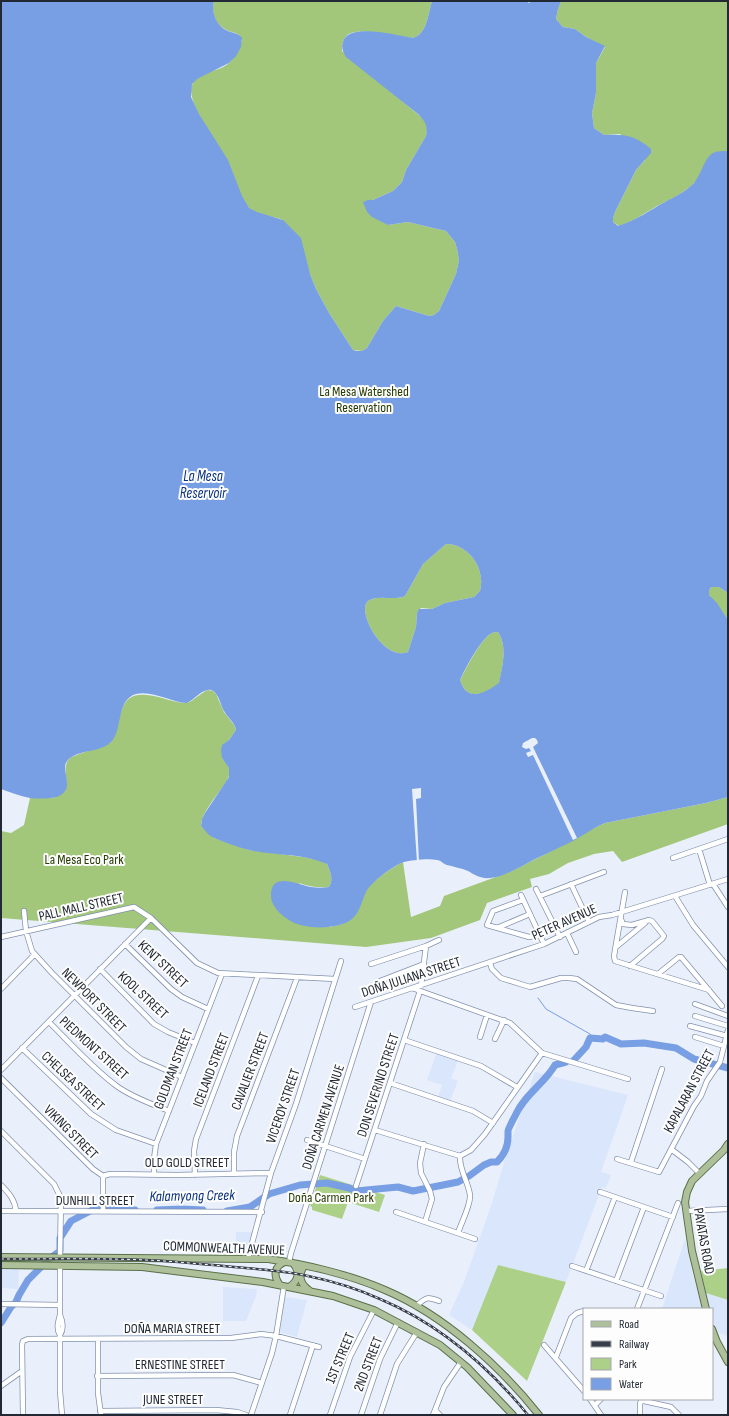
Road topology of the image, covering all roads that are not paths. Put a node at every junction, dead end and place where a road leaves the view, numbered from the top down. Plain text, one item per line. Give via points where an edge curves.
1 (728, 840) edge
2 (698, 850) junction
3 (673, 858) dead end
4 (604, 872) dead end
5 (728, 879) edge
6 (571, 884) junction
7 (711, 885) junction
8 (536, 889) dead end
9 (625, 892) dead end
10 (521, 895) dead end
11 (540, 896) junction
12 (675, 896) junction
13 (523, 900) junction
14 (728, 907) edge
15 (24, 911) dead end
16 (622, 912) junction
17 (530, 914) junction
18 (151, 918) junction
19 (621, 919) junction
20 (648, 921) junction
21 (589, 922) junction
22 (497, 928) junction
23 (26, 931) junction
24 (567, 933) junction
25 (540, 935) junction
26 (1, 937) edge
27 (560, 937) junction
28 (439, 940) dead end
29 (126, 944) junction
30 (544, 944) junction
31 (426, 946) junction
32 (616, 947) junction
33 (576, 952) dead end
34 (34, 954) junction
35 (341, 961) dead end
36 (490, 963) junction
37 (371, 964) dead end
38 (424, 964) junction
39 (630, 966) junction
40 (728, 967) edge
41 (474, 968) joint
42 (100, 970) junction
43 (222, 974) junction
44 (658, 974) junction
45 (258, 976) junction
46 (297, 978) junction
47 (335, 979) junction
48 (380, 981) dead end
49 (427, 984) junction
50 (421, 986) junction
51 (1, 988) edge
52 (412, 988) junction
53 (709, 990) junction
54 (420, 991) junction
55 (429, 995) junction
56 (74, 996) junction
57 (370, 1002) junction
58 (695, 1004) dead end
59 (722, 1006) dead end
60 (355, 1007) dead end
61 (208, 1010) junction
62 (653, 1011) dead end
63 (487, 1015) junction
64 (695, 1016) dead end
65 (728, 1016) edge
66 (504, 1020) junction
67 (48, 1022) junction
68 (690, 1026) dead end
69 (728, 1026) edge
70 (727, 1033) edge
71 (480, 1037) dead end
72 (695, 1037) dead end
73 (495, 1039) dead end
74 (404, 1040) junction
75 (195, 1043) junction
76 (724, 1046) junction
77 (22, 1048) junction
78 (542, 1053) junction
79 (662, 1069) dead end
80 (1, 1070) edge
81 (182, 1076) junction
82 (1, 1078) edge
83 (628, 1079) dead end
84 (390, 1083) junction
85 (517, 1087) junction
86 (169, 1111) junction
87 (493, 1123) junction
88 (375, 1130) junction
89 (1, 1131) edge
90 (307, 1140) dead end
91 (156, 1144) junction
92 (424, 1144) junction
93 (728, 1144) edge
94 (325, 1146) junction
95 (671, 1149) junction
96 (460, 1156) junction
97 (365, 1159) junction
98 (617, 1159) dead end
99 (631, 1162) junction
100 (234, 1173) junction
101 (271, 1173) junction
102 (699, 1173) junction
103 (154, 1174) junction
104 (195, 1174) junction
105 (103, 1176) junction
106 (1, 1185) edge
107 (356, 1186) dead end
108 (600, 1192) dead end
109 (615, 1197) junction
110 (678, 1203) dead end
111 (644, 1206) junction
112 (61, 1209) junction
113 (728, 1209) edge
114 (1, 1211) edge
115 (16, 1211) junction
116 (103, 1211) junction
117 (686, 1211) junction
118 (262, 1212) junction
119 (396, 1212) dead end
120 (673, 1217) junction
121 (425, 1222) junction
122 (458, 1233) junction
123 (475, 1239) dead end
124 (1, 1257) edge
125 (60, 1257) junction
126 (248, 1258) junction
127 (289, 1262) junction
128 (1, 1265) edge
129 (60, 1265) junction
130 (304, 1266) junction
131 (572, 1266) dead end
132 (586, 1271) junction
133 (616, 1281) junction
134 (284, 1286) junction
135 (309, 1290) junction
136 (644, 1290) junction
137 (661, 1296) dead end
138 (439, 1301) dead end
139 (1, 1304) edge
140 (60, 1305) junction
141 (416, 1306) junction
142 (637, 1308) edge
143 (706, 1308) edge
144 (374, 1310) junction
145 (583, 1311) edge
146 (398, 1322) junction
147 (713, 1331) edge
148 (417, 1332) junction
149 (276, 1336) junction
150 (60, 1337) junction
151 (98, 1339) junction
152 (313, 1345) junction
153 (544, 1345) dead end
154 (318, 1347) dead end
155 (556, 1358) junction
156 (461, 1362) junction
157 (728, 1362) edge
158 (22, 1371) junction
159 (97, 1376) junction
160 (262, 1383) junction
161 (1, 1386) edge
162 (583, 1390) edge
163 (591, 1400) edge
164 (600, 1400) edge
165 (595, 1406) junction
166 (434, 1412) edge
167 (100, 1413) edge
168 (23, 1415) edge
169 (62, 1415) edge
170 (246, 1415) edge
171 (251, 1415) edge
172 (290, 1415) edge
173 (330, 1415) edge
174 (361, 1415) edge
175 (380, 1415) edge
176 (440, 1415) edge
177 (513, 1415) edge
178 (539, 1415) edge
179 (601, 1415) edge
180 (640, 1415) edge
181 (679, 1415) edge

1 - 2 street
2 - 3 street
2 - 7 street
4 - 6 street
5 - 7 street, PETER AVENUE
6 - 11 street
6 - 21 street
7 - 12 street, PETER AVENUE
7 - 14 street
8 - 11 street
9 - 16 street
10 - 13 street
11 - 27 street
12 - 16 street, PETER AVENUE
12 - 40 street via 693,925
13 - 17 street
13 - 22 street via 492,911 487,925
15 - 23 street, NEWPORT STREET
16 - 19 street
16 - 21 street, PETER AVENUE via 600,916
17 - 22 street
17 - 25 street
18 - 23 street, PALL MALL STREET via 134,907
18 - 29 street
18 - 43 street, PALL MALL STREET via 197,963
19 - 20 street via 627,926
19 - 32 street
20 - 32 street
20 - 39 street via 654,922 663,938
21 - 24 street, PETER AVENUE
22 - 25 street via 529,937
23 - 26 street, PALL MALL STREET
23 - 34 street, NEWPORT STREET
24 - 27 street, PETER AVENUE
24 - 33 street
25 - 30 street
27 - 30 street, PETER AVENUE
28 - 31 street
29 - 42 street
29 - 61 street, KENT STREET via 171,989
30 - 36 street, PETER AVENUE
31 - 37 street
31 - 38 street
32 - 39 street via 614,959
34 - 51 street
34 - 56 street, NEWPORT STREET
35 - 47 street, VICEROY STREET
36 - 41 street, PETER AVENUE
36 - 62 street via 492,969 502,978 530,987 569,978 577,980 616,1005
38 - 48 street
38 - 50 street
39 - 44 street
41 - 49 street, DOÑA JULIANA STREET
42 - 56 street
42 - 75 street, KOOL STREET via 154,1024
43 - 45 street, PALL MALL STREET
43 - 61 street, GOLDMAN STREET
44 - 53 street
44 - 53 street via 681,957
45 - 46 street, PALL MALL STREET
45 - 104 street, ICELAND STREET via 196,1139
46 - 47 street, PALL MALL STREET
46 - 100 street, CAVALIER STREET via 234,1147
47 - 101 street, VICEROY STREET via 296,1104
49 - 50 street, DOÑA JULIANA STREET
49 - 55 street via 425,990
50 - 52 street, DOÑA JULIANA STREET
52 - 54 street
52 - 57 street, DOÑA JULIANA STREET
53 - 59 street
54 - 55 street
54 - 74 street, DON SEVERINO STREET
55 - 63 street
56 - 67 street
56 - 81 street, NEWPORT STREET via 141,1059
57 - 60 street, DOÑA JULIANA STREET
57 - 94 street, DOÑA CARMEN AVENUE
58 - 65 street
61 - 75 street, GOLDMAN STREET
63 - 66 street
63 - 71 street
64 - 69 street
66 - 73 street
66 - 78 street
67 - 77 street
67 - 86 street, PIEDMONT STREET via 108,1080 135,1096
68 - 70 street
70 - 76 street, KAPALARAN STREET
72 - 76 street
74 - 84 street, DON SEVERINO STREET
74 - 85 street via 481,1066
75 - 81 street, GOLDMAN STREET
76 - 95 street, KAPALARAN STREET via 718,1064
77 - 80 street
77 - 91 street, CHELSEA STREET via 91,1114 116,1130
78 - 83 street
78 - 85 street
79 - 99 street
81 - 86 street, GOLDMAN STREET
82 - 105 street, VIKING STREET
84 - 87 street via 473,1111
84 - 88 street, DON SEVERINO STREET
85 - 87 street
86 - 91 street, GOLDMAN STREET
87 - 96 street via 471,1150
88 - 92 street
88 - 97 street, DON SEVERINO STREET
89 - 112 street via 54,1184
90 - 94 street
91 - 103 street, GOLDMAN STREET
92 - 96 street
92 - 121 street via 420,1163 432,1199
93 - 102 main road, PAYATAS ROAD
94 - 97 street
94 - 127 street, DOÑA CARMEN AVENUE
95 - 99 street via 659,1172
95 - 102 street, KAPALARAN STREET
96 - 122 street via 470,1198
97 - 107 street, DON SEVERINO STREET
98 - 99 street
100 - 101 street, OLD GOLD STREET
100 - 104 street, OLD GOLD STREET
101 - 118 street, VICEROY STREET
102 - 117 main road, PAYATAS ROAD via 687,1192
103 - 104 street, OLD GOLD STREET
103 - 105 street, OLD GOLD STREET
105 - 116 street, VIKING STREET
106 - 115 street via 12,1198
108 - 109 street
109 - 111 street
109 - 132 street
110 - 120 street
111 - 120 street
111 - 133 street
112 - 115 street, DUNHILL STREET
112 - 116 street, DUNHILL STREET
112 - 125 street
113 - 117 street
114 - 115 street, DUNHILL STREET
116 - 118 street, DUNHILL STREET
117 - 143 main road, PAYATAS ROAD via 692,1251
118 - 126 street, VICEROY STREET
119 - 121 street
120 - 136 street
121 - 122 street
122 - 123 street
124 - 125 main road, COMMONWEALTH AVENUE
125 - 126 main road, COMMONWEALTH AVENUE
126 - 127 main road, COMMONWEALTH AVENUE
127 - 130 main road, COMMONWEALTH AVENUE
127 - 134 main road via 278,1266 275,1273 276,1278
127 - 134 main road via 297,1268 298,1276 294,1283
128 - 129 main road, COMMONWEALTH AVENUE
129 - 134 main road, COMMONWEALTH AVENUE via 142,1267
129 - 140 street
130 - 135 main road via 300,1278
130 - 141 main road, COMMONWEALTH AVENUE via 386,1290
131 - 132 street
132 - 133 street
133 - 136 street
134 - 135 main road, COMMONWEALTH AVENUE
134 - 149 street
135 - 144 main road, COMMONWEALTH AVENUE
136 - 137 street
136 - 142 street
138 - 141 street via 429,1298
139 - 140 street
140 - 150 street
141 - 178 main road, COMMONWEALTH AVENUE via 472,1346 527,1399
144 - 146 main road, COMMONWEALTH AVENUE
144 - 173 street, 1ST STREET via 350,1358
145 - 155 street via 571,1318
146 - 148 main road, COMMONWEALTH AVENUE
146 - 174 street, 2ND STREET via 380,1359
147 - 157 main road
148 - 156 main road, COMMONWEALTH AVENUE via 440,1345
148 - 175 street via 395,1368
149 - 151 street, DOÑA MARIA STREET via 261,1334 231,1338
149 - 152 street, DOÑA MARIA STREET
149 - 160 street
150 - 151 street, DOÑA MARIA STREET
150 - 158 street, DOÑA MARIA STREET via 23,1341
150 - 169 street
151 - 159 street
152 - 154 street, DOÑA MARIA STREET
152 - 172 street
153 - 155 street
155 - 162 street
156 - 166 street via 444,1387
156 - 177 main road, COMMONWEALTH AVENUE
158 - 161 street
158 - 168 street
159 - 160 street, ERNESTINE STREET via 233,1375
159 - 167 street
160 - 171 street
163 - 165 street
164 - 165 street
165 - 179 street
166 - 176 street
167 - 170 street, JUNE STREET via 216,1410
180 - 181 street via 640,1404 644,1401 671,1407

